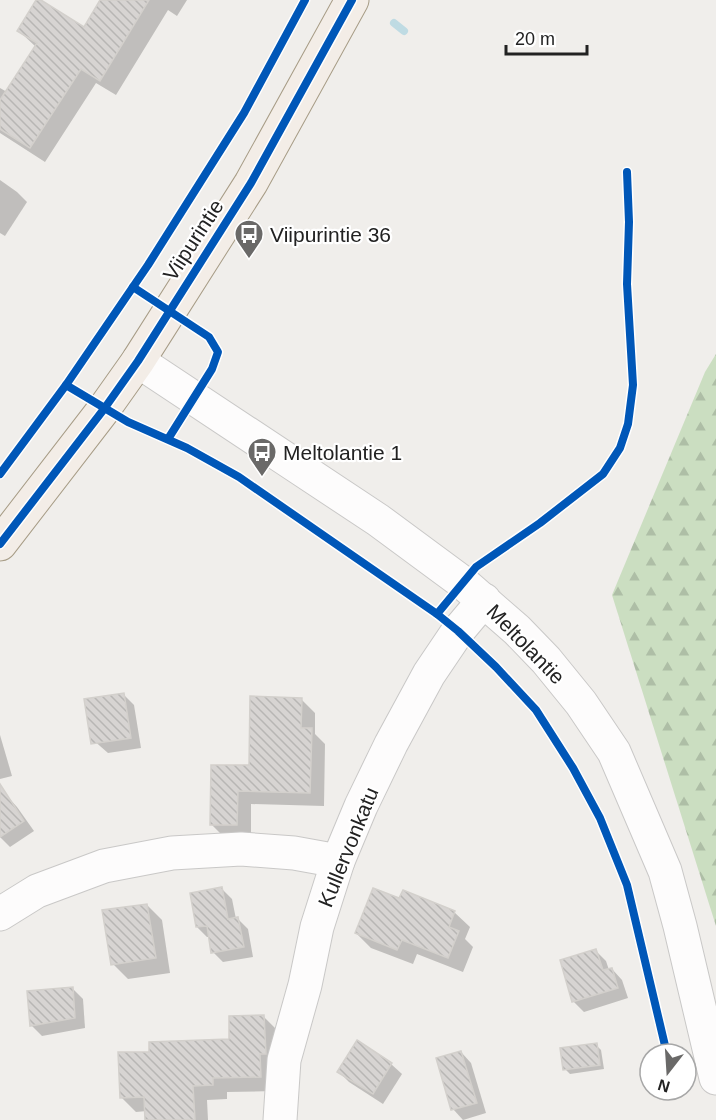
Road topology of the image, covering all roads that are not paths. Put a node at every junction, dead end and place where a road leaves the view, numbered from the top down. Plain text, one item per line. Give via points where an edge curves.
1 (352, 0) edge
2 (138, 361) junction
3 (0, 544) edge
4 (484, 600) junction
5 (338, 861) junction
6 (0, 914) edge
7 (716, 1078) edge
8 (280, 1120) edge

1 - 2 main road, Viipurintie via 251,183
2 - 3 main road, Viipurintie
2 - 4 street, Meltolantie via 378,520
4 - 5 street, Kullervonkatu via 429,674 391,744
4 - 7 street, Meltolantie via 546,660 614,752 664,871
5 - 6 street via 241,849 172,853 104,866 37,891
5 - 8 street, Kullervonkatu via 284,1060

